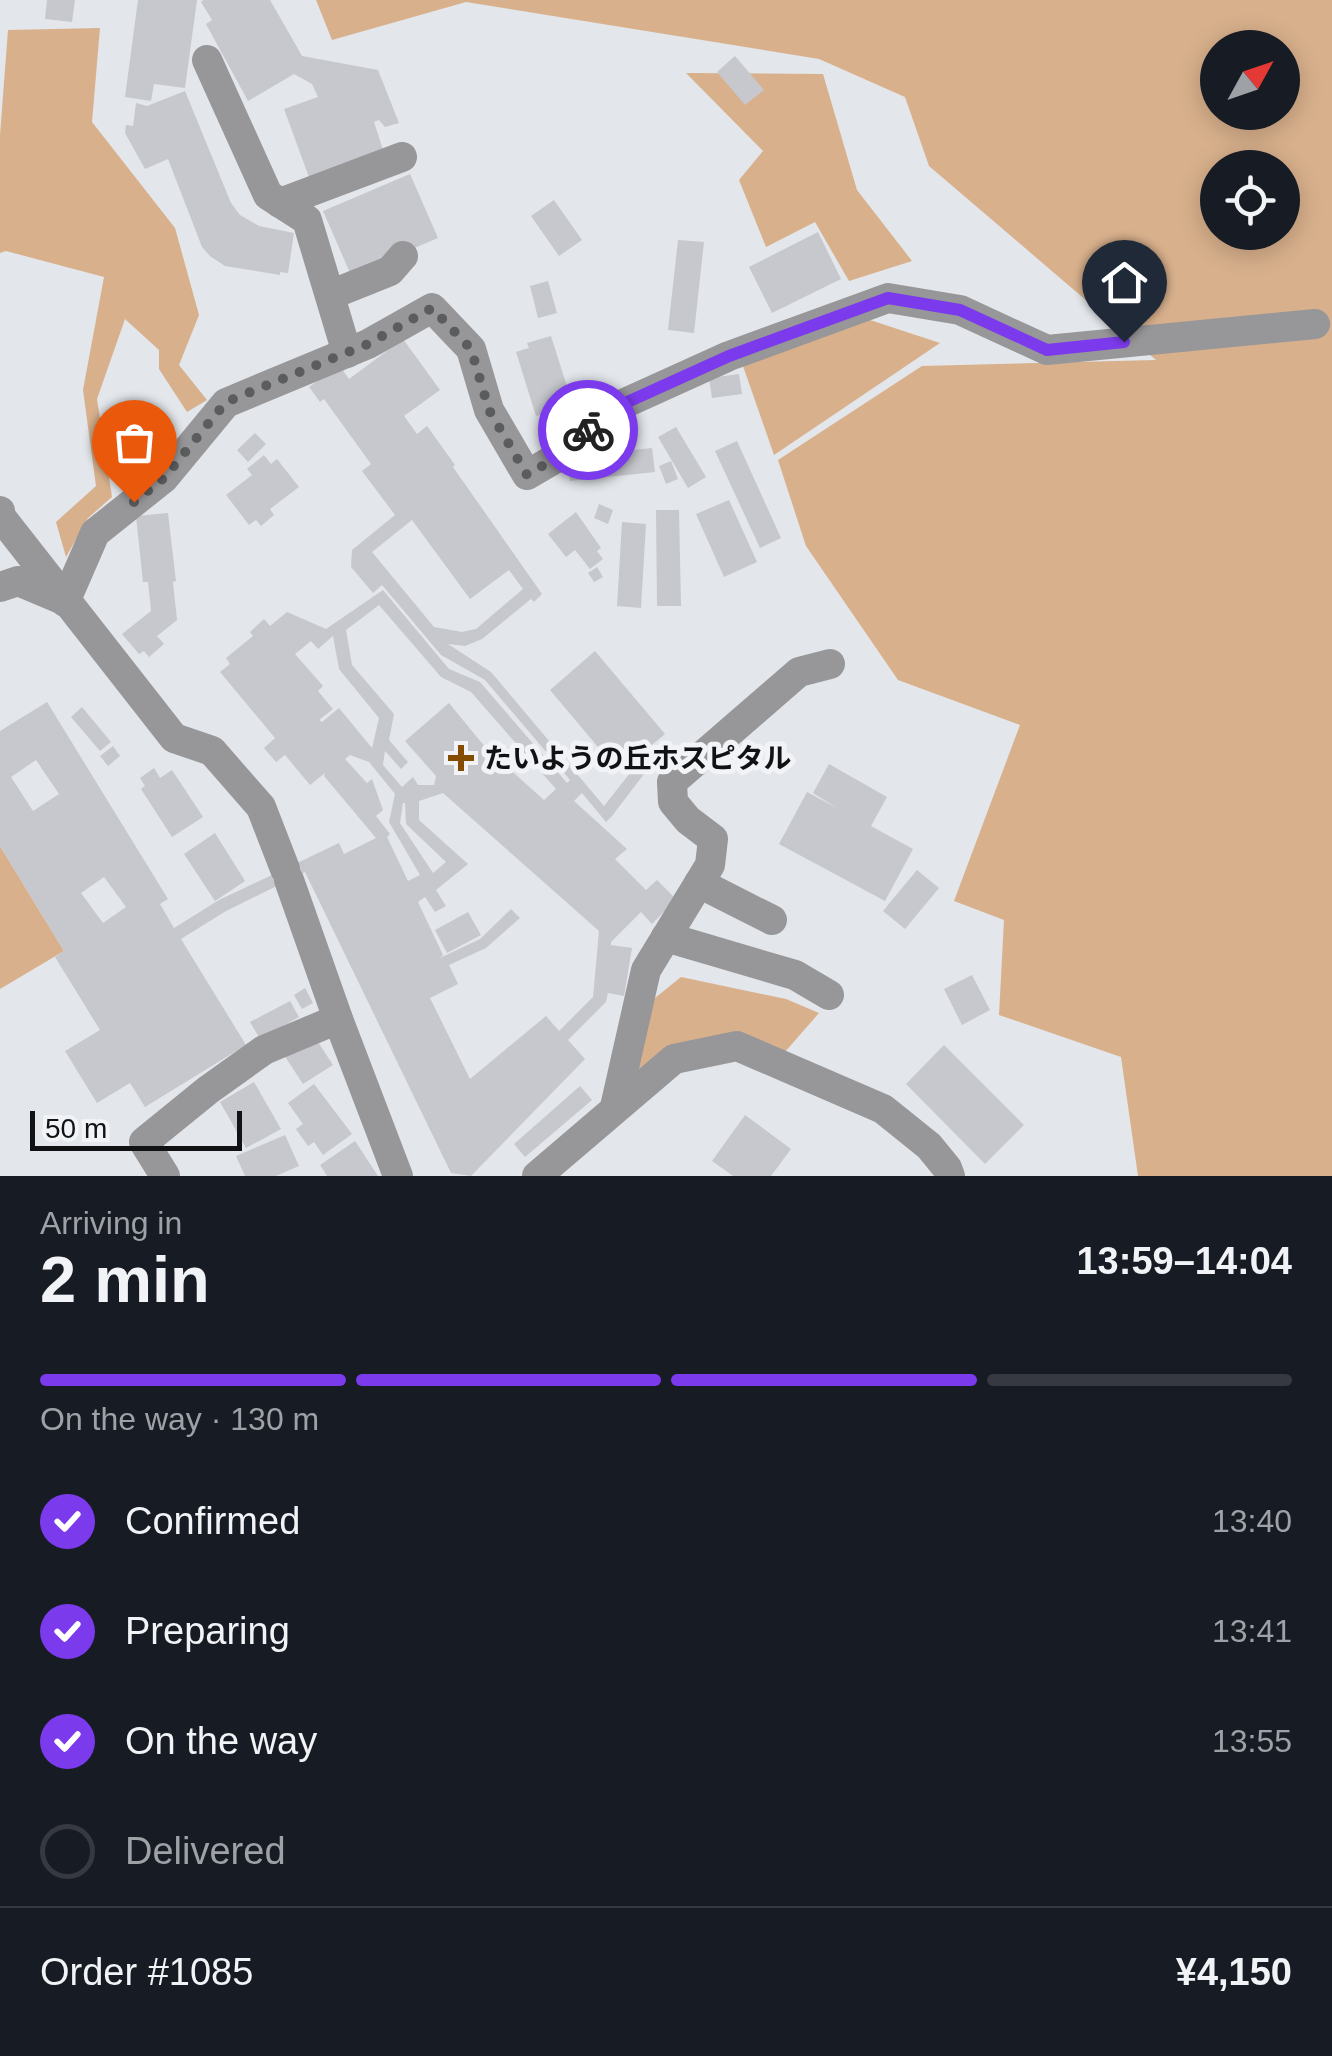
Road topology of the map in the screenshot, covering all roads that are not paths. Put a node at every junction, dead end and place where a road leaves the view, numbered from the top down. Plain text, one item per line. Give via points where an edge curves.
1 (207, 60) dead end
2 (402, 157) dead end
3 (280, 203) junction
4 (403, 256) dead end
5 (330, 295) junction
6 (1315, 324) dead end
7 (347, 353) junction
8 (0, 511) edge
9 (0, 587) edge
10 (65, 602) junction
11 (830, 664) dead end
12 (699, 883) junction
13 (772, 920) dead end
14 (666, 937) junction
15 (829, 995) dead end
16 (338, 1019) junction
17 (615, 1108) junction
18 (165, 1176) edge
19 (398, 1176) edge
20 (537, 1176) edge
21 (950, 1176) edge

1 - 3 street via 268,195
2 - 3 street
3 - 5 street via 307,220
4 - 5 street via 390,272
5 - 7 street
6 - 7 street via 1047,350 960,310 888,298 729,356 623,404 527,475 489,410 471,349 432,308
7 - 10 street via 226,402 164,478 95,533
8 - 10 street
9 - 10 street via 18,581
10 - 16 street via 174,738 212,752 262,807
11 - 12 street via 799,672 672,782 674,802 712,839 710,865
12 - 13 street
12 - 14 street
14 - 15 street via 794,975
14 - 17 street via 646,970
16 - 18 street via 264,1050 144,1142
16 - 19 street
17 - 20 street
17 - 21 street via 674,1060 737,1046 884,1108 929,1146

